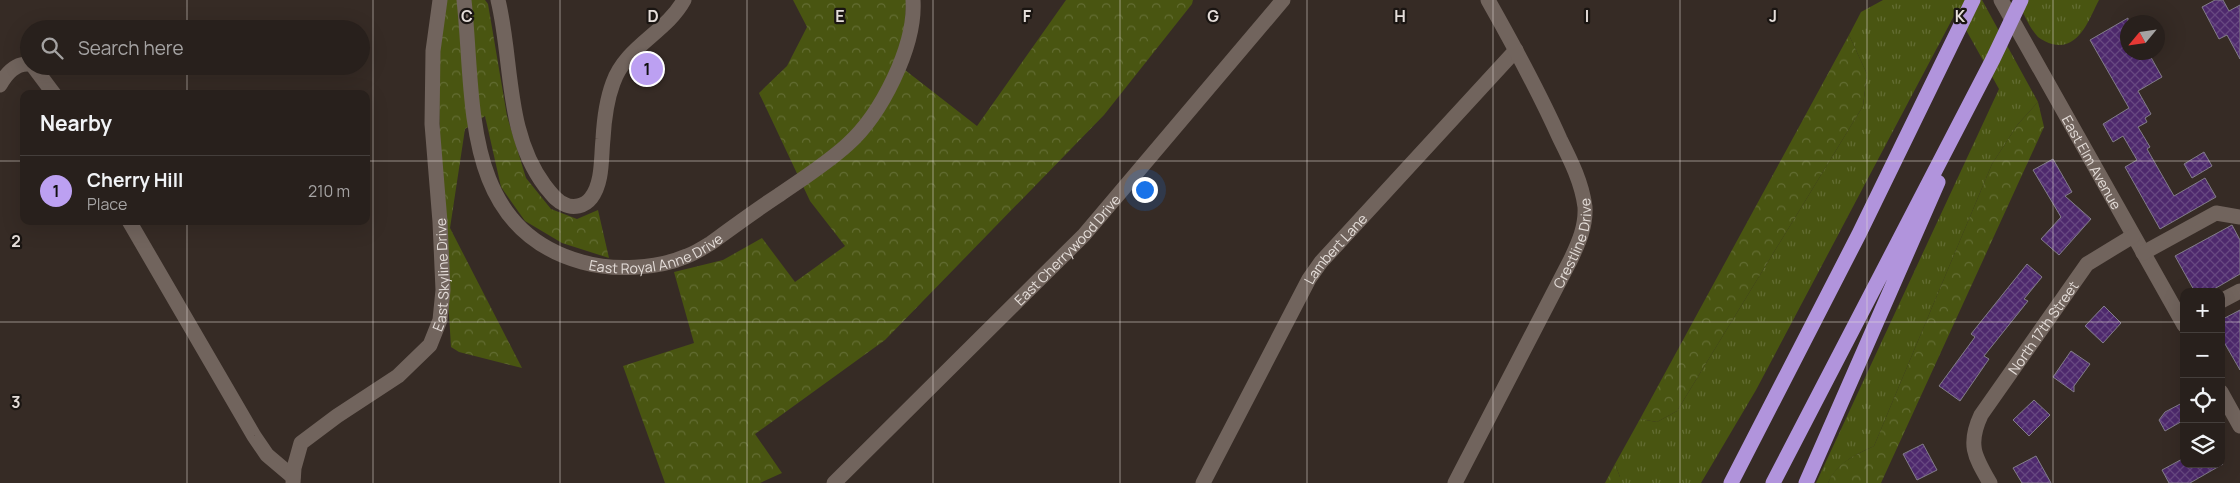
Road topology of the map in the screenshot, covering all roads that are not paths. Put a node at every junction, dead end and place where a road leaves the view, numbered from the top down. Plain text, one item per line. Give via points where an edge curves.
1 (440, 0) edge
2 (464, 0) edge
3 (498, 0) edge
4 (684, 0) edge
5 (913, 0) edge
6 (1283, 0) edge
7 (1488, 0) edge
8 (1973, 0) edge
9 (2001, 0) edge
10 (2021, 0) edge
11 (1516, 50) junction
12 (20, 65) edge
13 (40, 75) edge
14 (0, 85) edge
15 (51, 90) edge
16 (1965, 111) junction
17 (2240, 217) edge
18 (131, 225) edge
19 (2133, 236) junction
20 (2143, 253) junction
21 (2240, 291) edge
22 (2225, 299) edge
23 (2180, 318) edge
24 (2225, 399) edge
25 (1766, 417) junction
26 (2240, 426) edge
27 (293, 480) edge
28 (834, 483) edge
29 (1203, 483) edge
30 (1455, 483) edge
31 (1723, 483) edge
32 (1731, 483) edge
33 (1773, 483) edge
34 (1806, 483) edge
35 (1990, 483) edge

1 - 27 street, East Skyline Drive via 433,51 432,124 443,290 440,320 430,345 398,376 301,443
2 - 5 street, East Royal Anne Drive via 476,138 486,172 501,205 536,242 566,258 609,268 640,266 688,256 711,244 848,144 869,120 895,76 906,50 914,12
3 - 4 street via 514,112 523,142 534,167 552,194 562,203 576,207 584,205 595,191 613,83 635,48 659,30
6 - 28 street, East Cherrywood Drive via 1084,235
7 - 11 street, Crestline Drive
8 - 25 highway
9 - 19 street, East Elm Avenue
10 - 16 highway
11 - 29 street, Lambert Lane via 1321,262 1309,279
11 - 30 street, Crestline Drive via 1577,175 1585,209 1584,224 1580,240
12 - 14 street
13 - 15 street
16 - 33 highway
16 - 34 highway via 1928,209
17 - 20 street via 2216,212
18 - 27 street via 254,436 267,455
19 - 20 street, East Elm Avenue
19 - 35 street, North 17th Street via 2087,264 1981,415 1973,437 1977,459
20 - 23 street, East Elm Avenue
21 - 22 street
24 - 26 street
25 - 31 highway
25 - 32 highway

